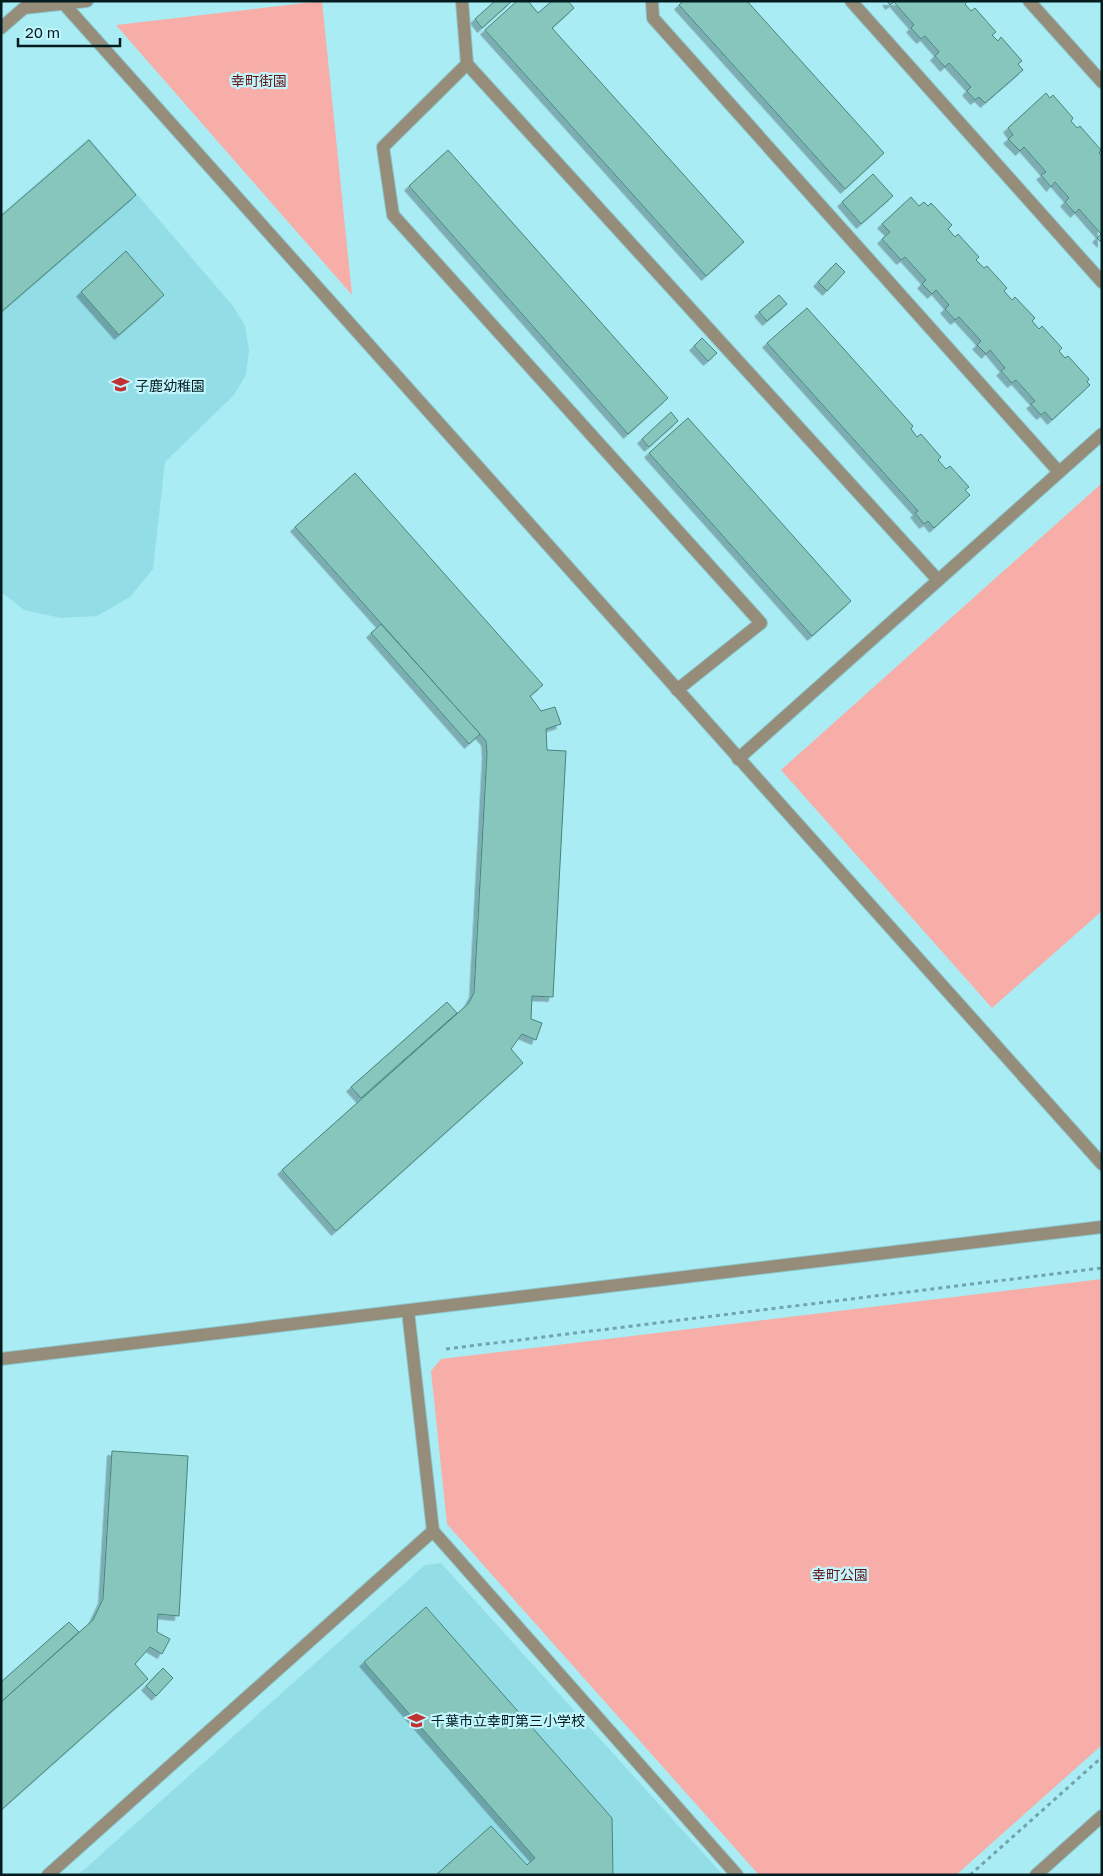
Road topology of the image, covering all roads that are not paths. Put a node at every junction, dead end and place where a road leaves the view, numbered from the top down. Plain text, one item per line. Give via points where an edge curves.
1 (87, 1) edge
2 (462, 1) edge
3 (652, 1) edge
4 (851, 1) edge
5 (1029, 1) edge
6 (64, 4) junction
7 (1, 28) edge
8 (467, 64) junction
9 (1102, 82) edge
10 (1102, 282) edge
11 (1102, 434) edge
12 (1059, 472) junction
13 (938, 580) junction
14 (677, 690) junction
15 (738, 759) junction
16 (1102, 1164) edge
17 (1102, 1227) edge
18 (408, 1311) junction
19 (1, 1359) edge
20 (433, 1531) junction
21 (1102, 1816) edge
22 (48, 1875) edge
23 (738, 1875) edge
24 (1036, 1875) edge

1 - 6 street
2 - 8 street
3 - 12 street via 653,18
4 - 10 street
5 - 9 street
6 - 7 street via 24,8
6 - 14 street
8 - 13 street
8 - 14 street via 383,147 392,215 761,623
11 - 12 street
12 - 13 street
13 - 15 street
14 - 15 street
15 - 16 street
17 - 18 street
18 - 19 street
18 - 20 street
20 - 22 street
20 - 23 street
21 - 24 street

